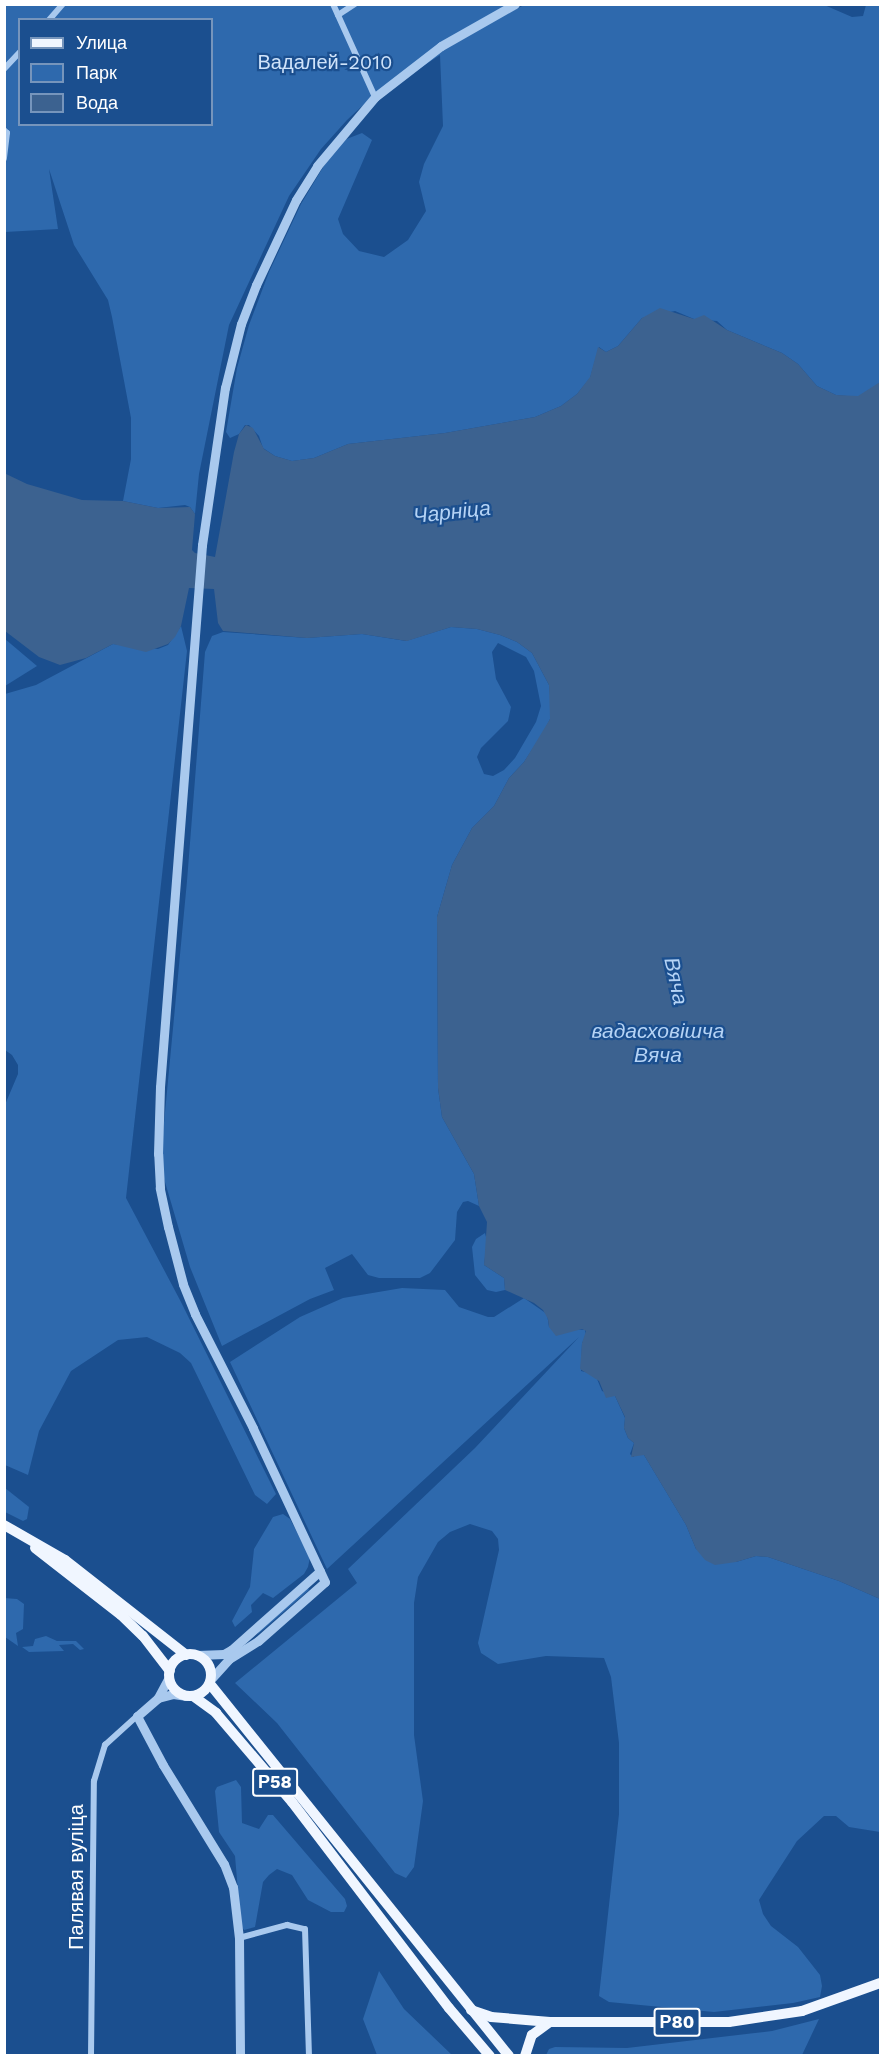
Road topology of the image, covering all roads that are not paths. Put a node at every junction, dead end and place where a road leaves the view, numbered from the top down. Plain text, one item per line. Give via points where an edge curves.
1 (63, 4) edge
2 (333, 4) edge
3 (355, 4) edge
4 (515, 4) edge
5 (338, 15) junction
6 (51, 18) edge
7 (18, 54) edge
8 (4, 69) edge
9 (375, 97) junction
10 (4, 130) edge
11 (4, 159) edge
12 (4, 1525) edge
13 (22, 1536) junction
14 (320, 1571) junction
15 (191, 1655) junction
16 (170, 1674) junction
17 (210, 1681) junction
18 (190, 1696) junction
19 (158, 1698) junction
20 (136, 1716) junction
21 (239, 1938) junction
22 (880, 1983) edge
23 (471, 2010) junction
24 (550, 2022) junction
25 (92, 2055) edge
26 (240, 2055) edge
27 (309, 2055) edge
28 (490, 2055) edge
29 (509, 2055) edge
30 (525, 2055) edge

1 - 6 street
2 - 5 street
3 - 5 street
4 - 9 street via 441,46
5 - 9 street
7 - 8 street
9 - 14 street via 317,166 272,250 245,314 225,388 202,545 160,1087 160,1188 183,1284
10 - 11 street
12 - 13 main road, Р58
13 - 15 main road, Р58 via 65,1560
13 - 16 main road, Р58 via 121,1615 143,1636
14 - 15 street via 231,1650 224,1654
14 - 17 street via 325,1582 258,1641 229,1659
15 - 16 main road via 178,1658
15 - 17 main road, Р58 via 210,1667
16 - 18 main road, Р58 via 175,1689
16 - 19 street
17 - 18 main road via 203,1692
17 - 23 main road, Р58
18 - 19 street via 173,1694
18 - 28 main road, Р58 via 216,1713 292,1802 449,2008
19 - 20 street
20 - 21 street via 224,1864 235,1898
20 - 25 street, Палявая вуліца via 105,1745 94,1781
21 - 26 street
21 - 27 street via 287,1925 305,1929
22 - 24 main road, Р80 via 802,2011 751,2020
23 - 24 main road, Р80 via 500,2018
23 - 29 main road, Р58
24 - 30 main road via 532,2035

